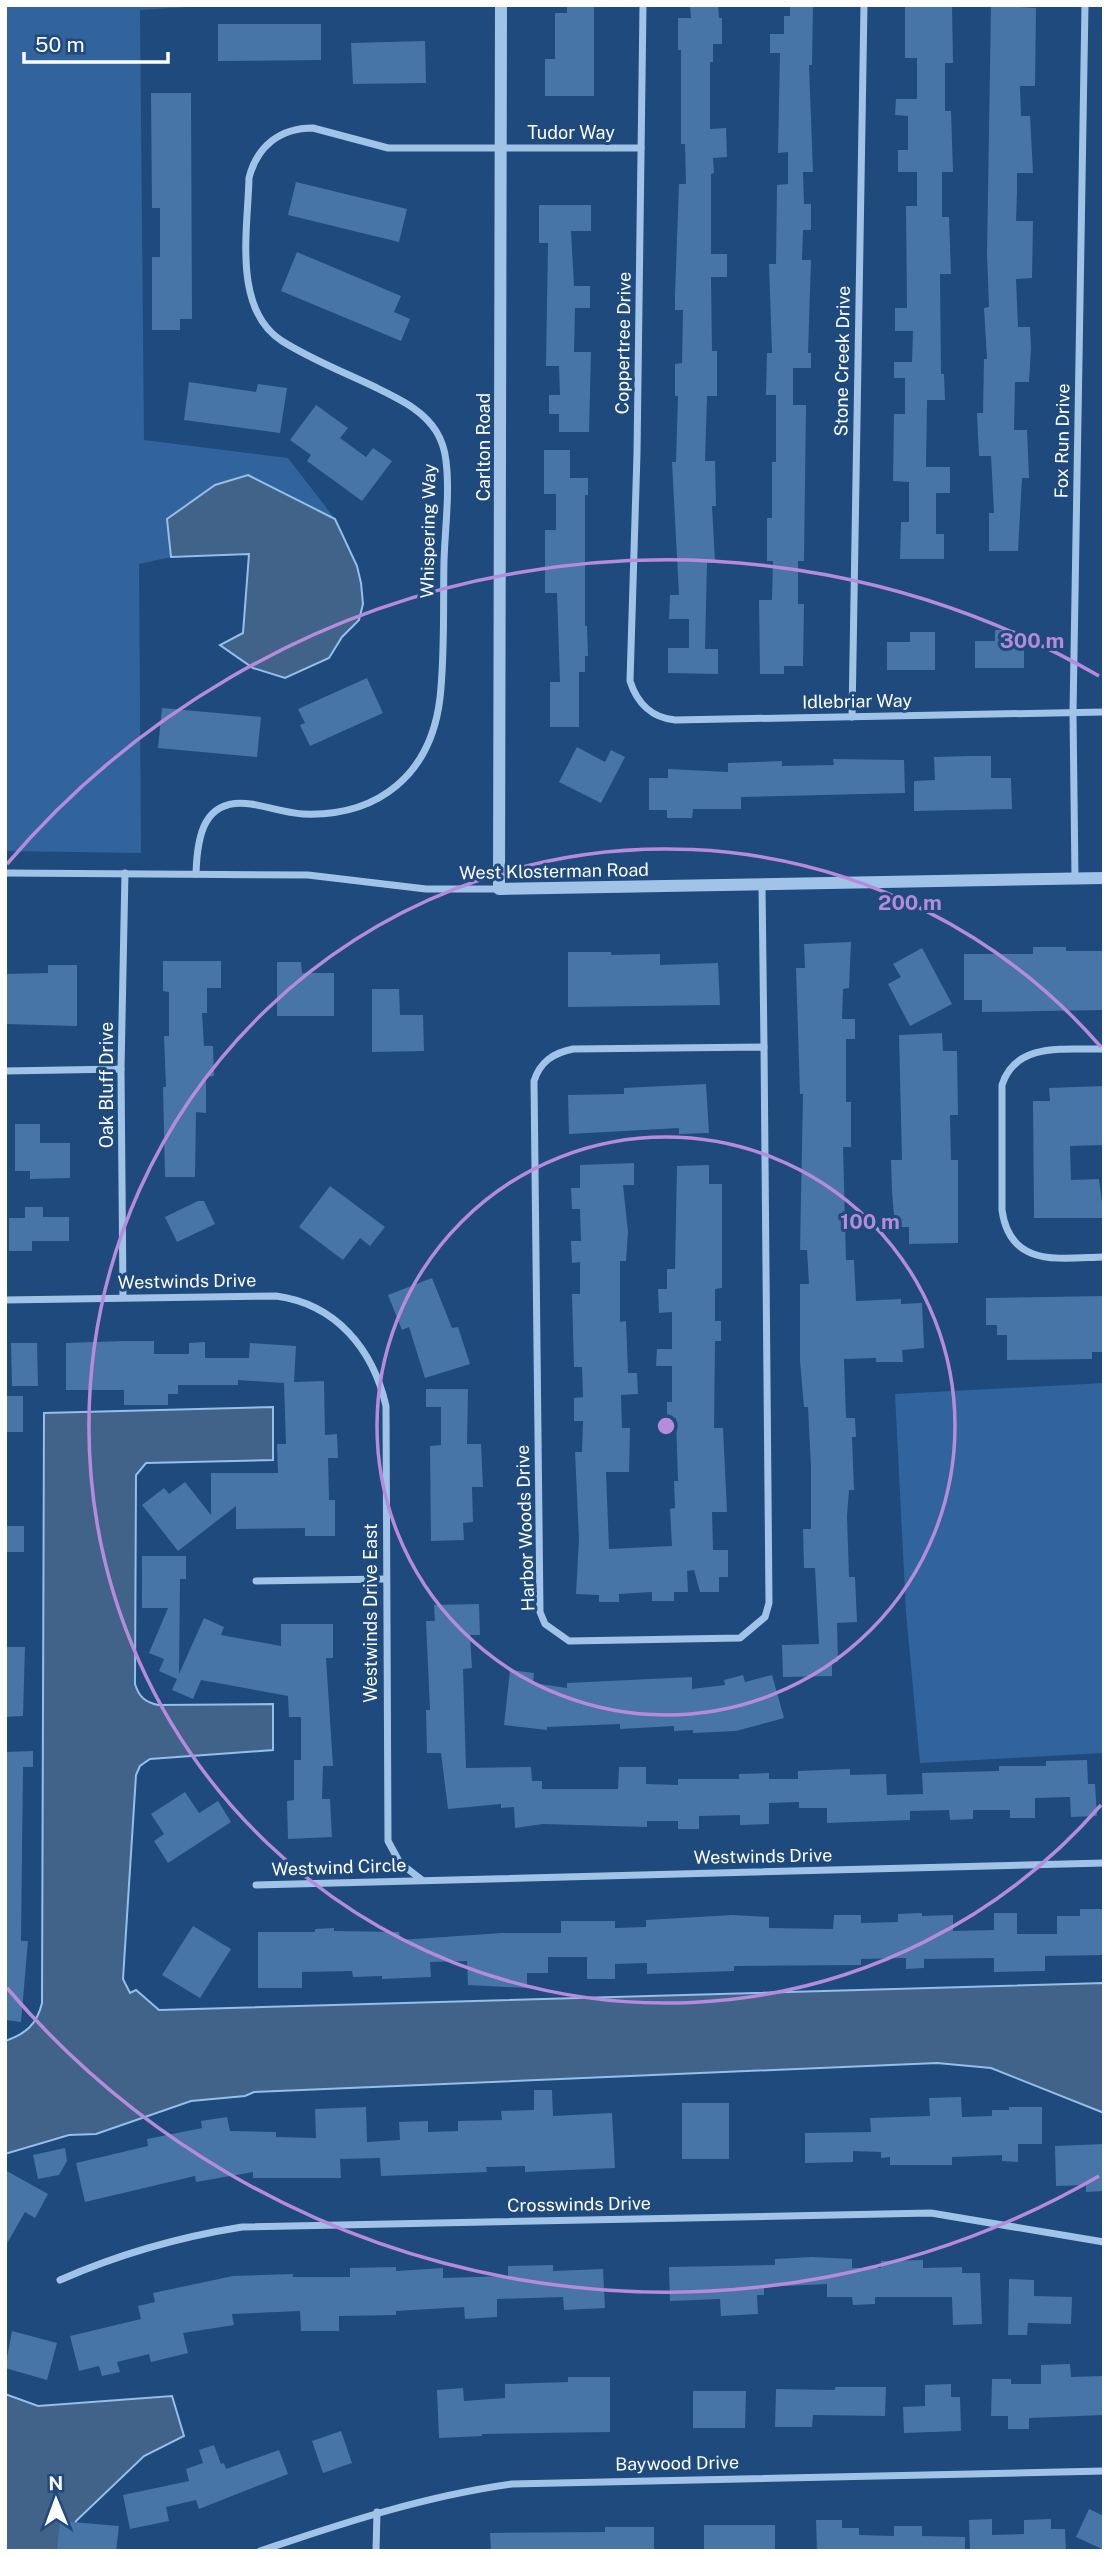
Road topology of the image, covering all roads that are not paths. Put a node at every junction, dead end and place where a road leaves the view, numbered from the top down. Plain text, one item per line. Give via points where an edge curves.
1 (501, 5) edge
2 (643, 5) edge
3 (864, 5) edge
4 (1085, 5) edge
5 (501, 148) junction
6 (641, 148) junction
7 (631, 681) joint
8 (1104, 712) edge
9 (1073, 713) junction
10 (852, 717) junction
11 (5, 873) edge
12 (125, 873) junction
13 (196, 874) junction
14 (1075, 878) junction
15 (1104, 878) edge
16 (762, 886) junction
17 (499, 889) junction
18 (764, 1047) junction
19 (1104, 1049) edge
20 (121, 1069) junction
21 (5, 1071) edge
22 (1104, 1256) edge
23 (123, 1297) junction
24 (5, 1300) edge
25 (355, 1338) joint
26 (386, 1579) junction
27 (256, 1581) dead end
28 (1104, 1863) edge
29 (422, 1880) junction
30 (257, 1885) dead end
31 (1104, 2242) edge
32 (60, 2280) dead end
33 (1104, 2471) edge
34 (377, 2512) junction
35 (260, 2551) edge
36 (376, 2551) edge

1 - 5 street, Carlton Road
2 - 6 street, Coppertree Drive
3 - 10 street, Stone Creek Drive
4 - 9 street, Fox Run Drive
5 - 6 street, Tudor Way
5 - 13 street, Whispering Way via 387,148 300,128 268,142 253,165 247,272 253,300 267,327 282,341 415,408 438,433 446,473 440,697 422,754 407,779 388,795 360,806 319,813 237,803 224,807 202,827
5 - 17 street, Carlton Road
6 - 7 street, Coppertree Drive
7 - 10 street, Idlebriar Way via 645,707 663,719
8 - 9 street, Idlebriar Way
9 - 10 street, Idlebriar Way
9 - 14 street, Fox Run Drive
11 - 12 street, West Klosterman Road
12 - 13 street, West Klosterman Road
12 - 20 street, Oak Bluff Drive
13 - 17 street, West Klosterman Road via 308,875 426,889
14 - 15 street, West Klosterman Road
14 - 16 street, West Klosterman Road
16 - 17 street, West Klosterman Road
16 - 18 street, Harbor Woods Drive
18 - 18 street, Harbor Woods Drive via 769,1603 765,1617 740,1638 569,1641 545,1625 540,1612 534,1081 546,1060 573,1049
19 - 22 street via 1024,1055 1012,1065 1002,1085 1004,1227 1023,1251 1040,1257
20 - 21 street
20 - 23 street, Oak Bluff Drive
23 - 24 street, Westwinds Drive
23 - 25 street, Westwinds Drive via 293,1298 330,1315
25 - 26 street, Westwinds Drive East via 376,1373 386,1406
26 - 27 street
26 - 29 street, Westwinds Drive East via 388,1840 400,1863
28 - 29 street, Westwinds Drive
29 - 30 street, Westwind Circle
31 - 32 street, Crosswinds Drive via 931,2213 242,2227 163,2243
33 - 34 street, Baywood Drive via 545,2482 465,2491
34 - 35 street, Baywood Drive
34 - 36 street

